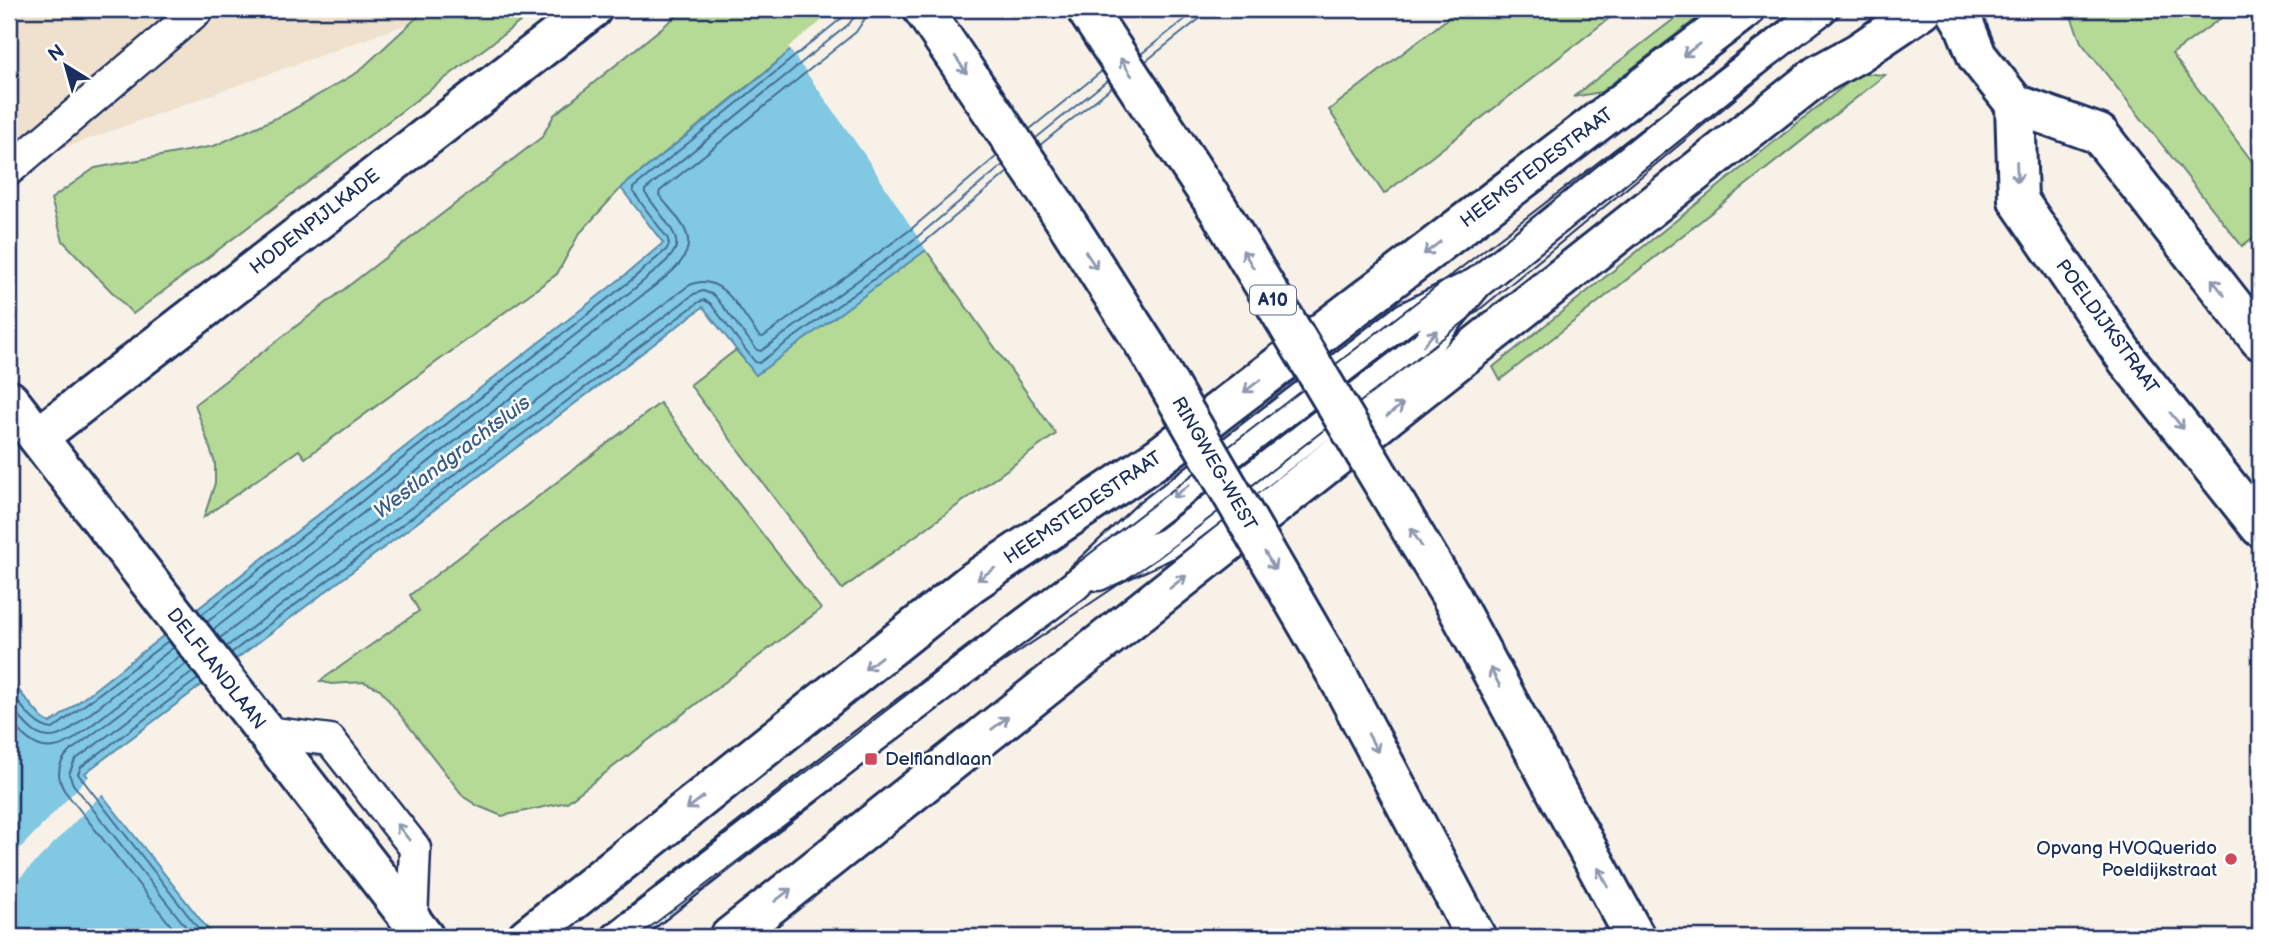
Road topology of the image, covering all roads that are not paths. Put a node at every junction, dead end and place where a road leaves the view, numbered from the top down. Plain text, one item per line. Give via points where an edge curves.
1 (199, 9) edge
2 (592, 9) edge
3 (923, 9) edge
4 (1086, 9) edge
5 (1745, 9) edge
6 (1822, 9) edge
7 (1923, 9) edge
8 (1955, 9) edge
9 (2015, 104) junction
10 (9, 170) edge
11 (2260, 340) edge
12 (9, 400) edge
13 (38, 437) junction
14 (2260, 527) edge
15 (418, 929) edge
16 (527, 937) edge
17 (617, 937) edge
18 (730, 937) edge
19 (1476, 937) edge
20 (1635, 937) edge

1 - 10 lane
2 - 13 main road, HODENPIJLKADE
3 -> 19 main road, RINGWEG-WEST, bridge via 1149,351 1341,682
20 -> 4 main road, A10, bridge via 1451,596 1219,210
5 -> 16 main road, HEEMSTEDESTRAAT via 1159,457 971,583
6 - 17 lane via 1477,283 1425,346 1168,543 1074,586
18 -> 7 main road via 1818,75
8 - 9 main road via 1977,56
11 -> 9 main road via 2099,134
9 -> 14 main road, POELDIJKSTRAAT via 2018,200 2128,361
12 - 13 main road, DELFLANDLAAN
13 - 15 main road, DELFLANDLAAN

